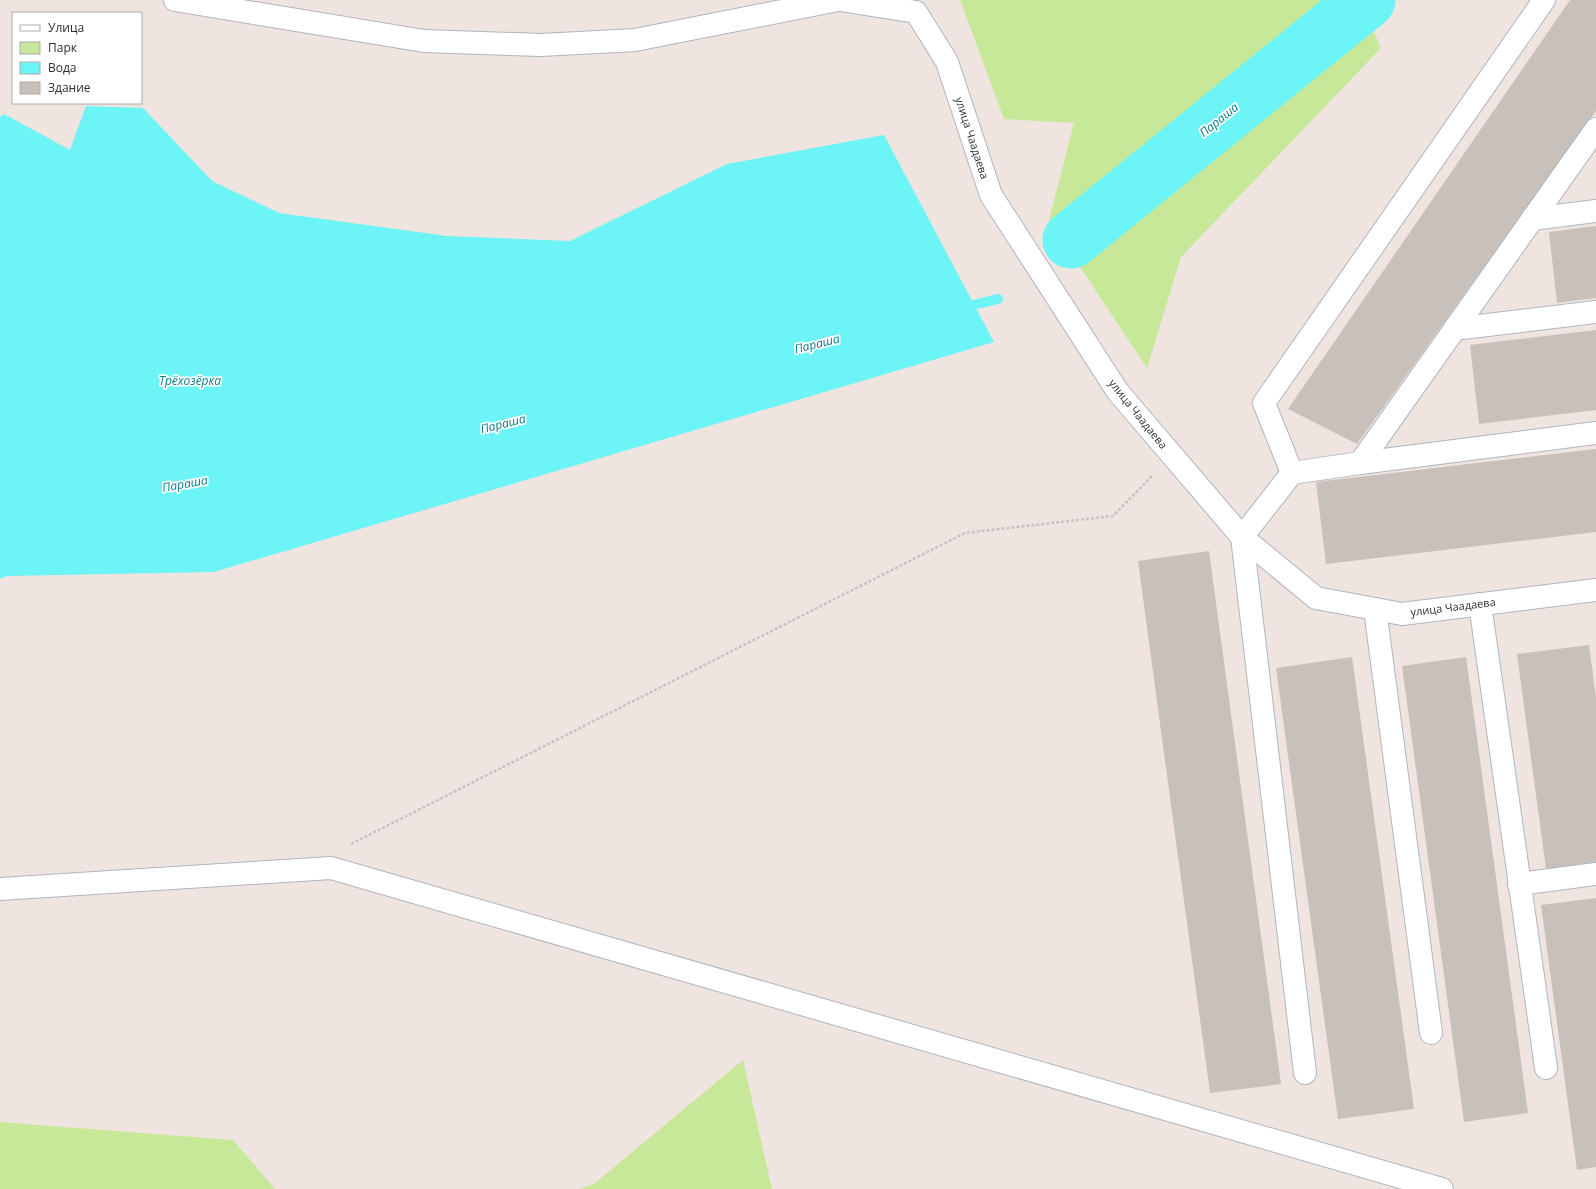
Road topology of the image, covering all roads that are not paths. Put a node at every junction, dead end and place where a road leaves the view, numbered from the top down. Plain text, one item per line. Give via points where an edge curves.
1 (175, 0) edge
2 (839, 0) edge
3 (1544, 0) edge
4 (916, 6) edge
5 (1596, 129) edge
6 (1596, 211) edge
7 (1532, 219) junction
8 (1596, 312) edge
9 (1454, 329) junction
10 (1596, 433) edge
11 (1360, 463) junction
12 (1292, 473) junction
13 (1242, 538) junction
14 (1596, 590) edge
15 (1480, 604) junction
16 (1375, 609) junction
17 (1596, 874) edge
18 (1519, 884) junction
19 (0, 889) edge
20 (1431, 1033) dead end
21 (1546, 1068) dead end
22 (1305, 1073) dead end
23 (1442, 1189) edge

1 - 2 street via 424,41 541,45 635,40
2 - 4 street, улица Чаадаева
3 - 12 street via 1264,403
4 - 13 street, улица Чаадаева via 947,62 991,195 1118,392
5 - 7 street
6 - 7 street
7 - 9 street
8 - 9 street
9 - 11 street
10 - 11 street
11 - 12 street
12 - 13 street
13 - 16 street, улица Чаадаева via 1316,598
13 - 22 street
14 - 15 street, улица Чаадаева
15 - 16 street, улица Чаадаева via 1402,614
15 - 18 street
16 - 20 street
17 - 18 street
18 - 21 street
19 - 23 street via 331,868

